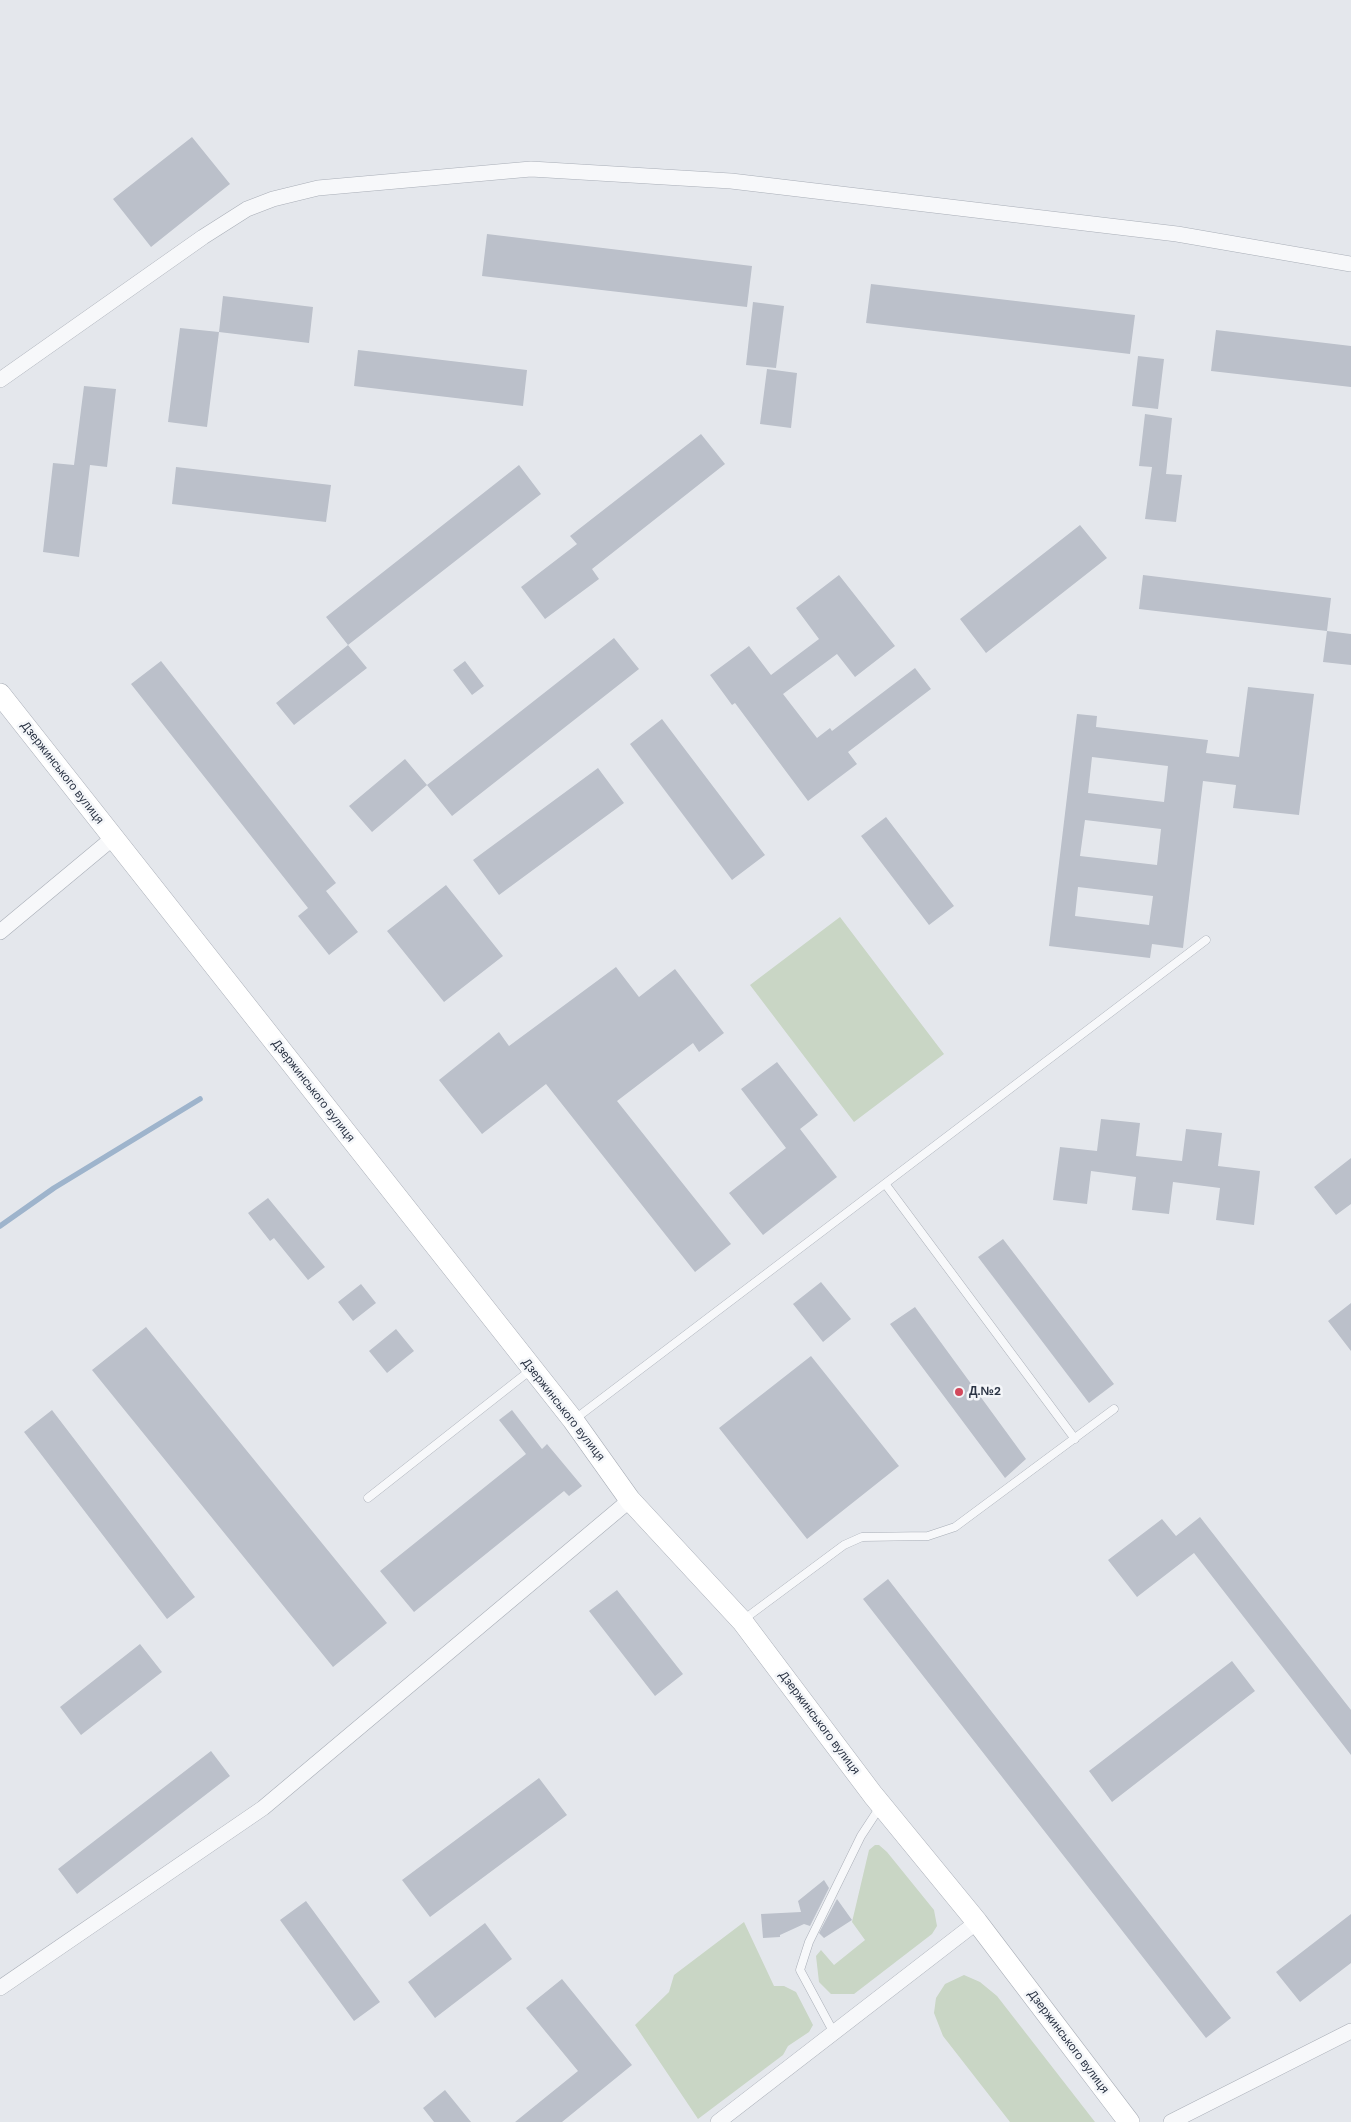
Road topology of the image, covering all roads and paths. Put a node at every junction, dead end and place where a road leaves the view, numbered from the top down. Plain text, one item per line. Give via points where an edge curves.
1 (1351, 264) edge
2 (0, 380) edge
3 (0, 694) edge
4 (113, 838) junction
5 (0, 932) edge
6 (1206, 940) dead end
7 (886, 1185) junction
8 (532, 1369) junction
9 (1114, 1409) dead end
10 (573, 1420) junction
11 (1076, 1439) junction
12 (368, 1498) dead end
13 (630, 1500) junction
14 (742, 1621) junction
15 (881, 1805) junction
16 (977, 1922) junction
17 (0, 1988) edge
18 (1351, 2031) edge
19 (834, 2033) junction
20 (718, 2122) edge
21 (1129, 2122) edge
22 (1171, 2122) edge

1 - 2 street via 1177,234 740,182 531,169 318,188 255,206 203,237
3 - 4 main road, Дзержинського вулиця
4 - 5 street
4 - 8 main road, Дзержинського вулиця
6 - 7 lane
7 - 10 lane
7 - 11 lane
8 - 10 main road, Дзержинського вулиця
8 - 12 lane
9 - 11 lane
10 - 13 main road, Дзержинського вулиця
11 - 14 lane via 955,1527 928,1536 862,1537 844,1545
13 - 14 main road, Дзержинського вулиця
13 - 17 street via 263,1808
14 - 15 main road, Дзержинського вулиця
15 - 16 main road, Дзержинського вулиця
15 - 19 lane via 861,1836 809,1942 800,1970
16 - 19 street
16 - 21 main road, Дзержинського вулиця
18 - 22 street
19 - 20 street

